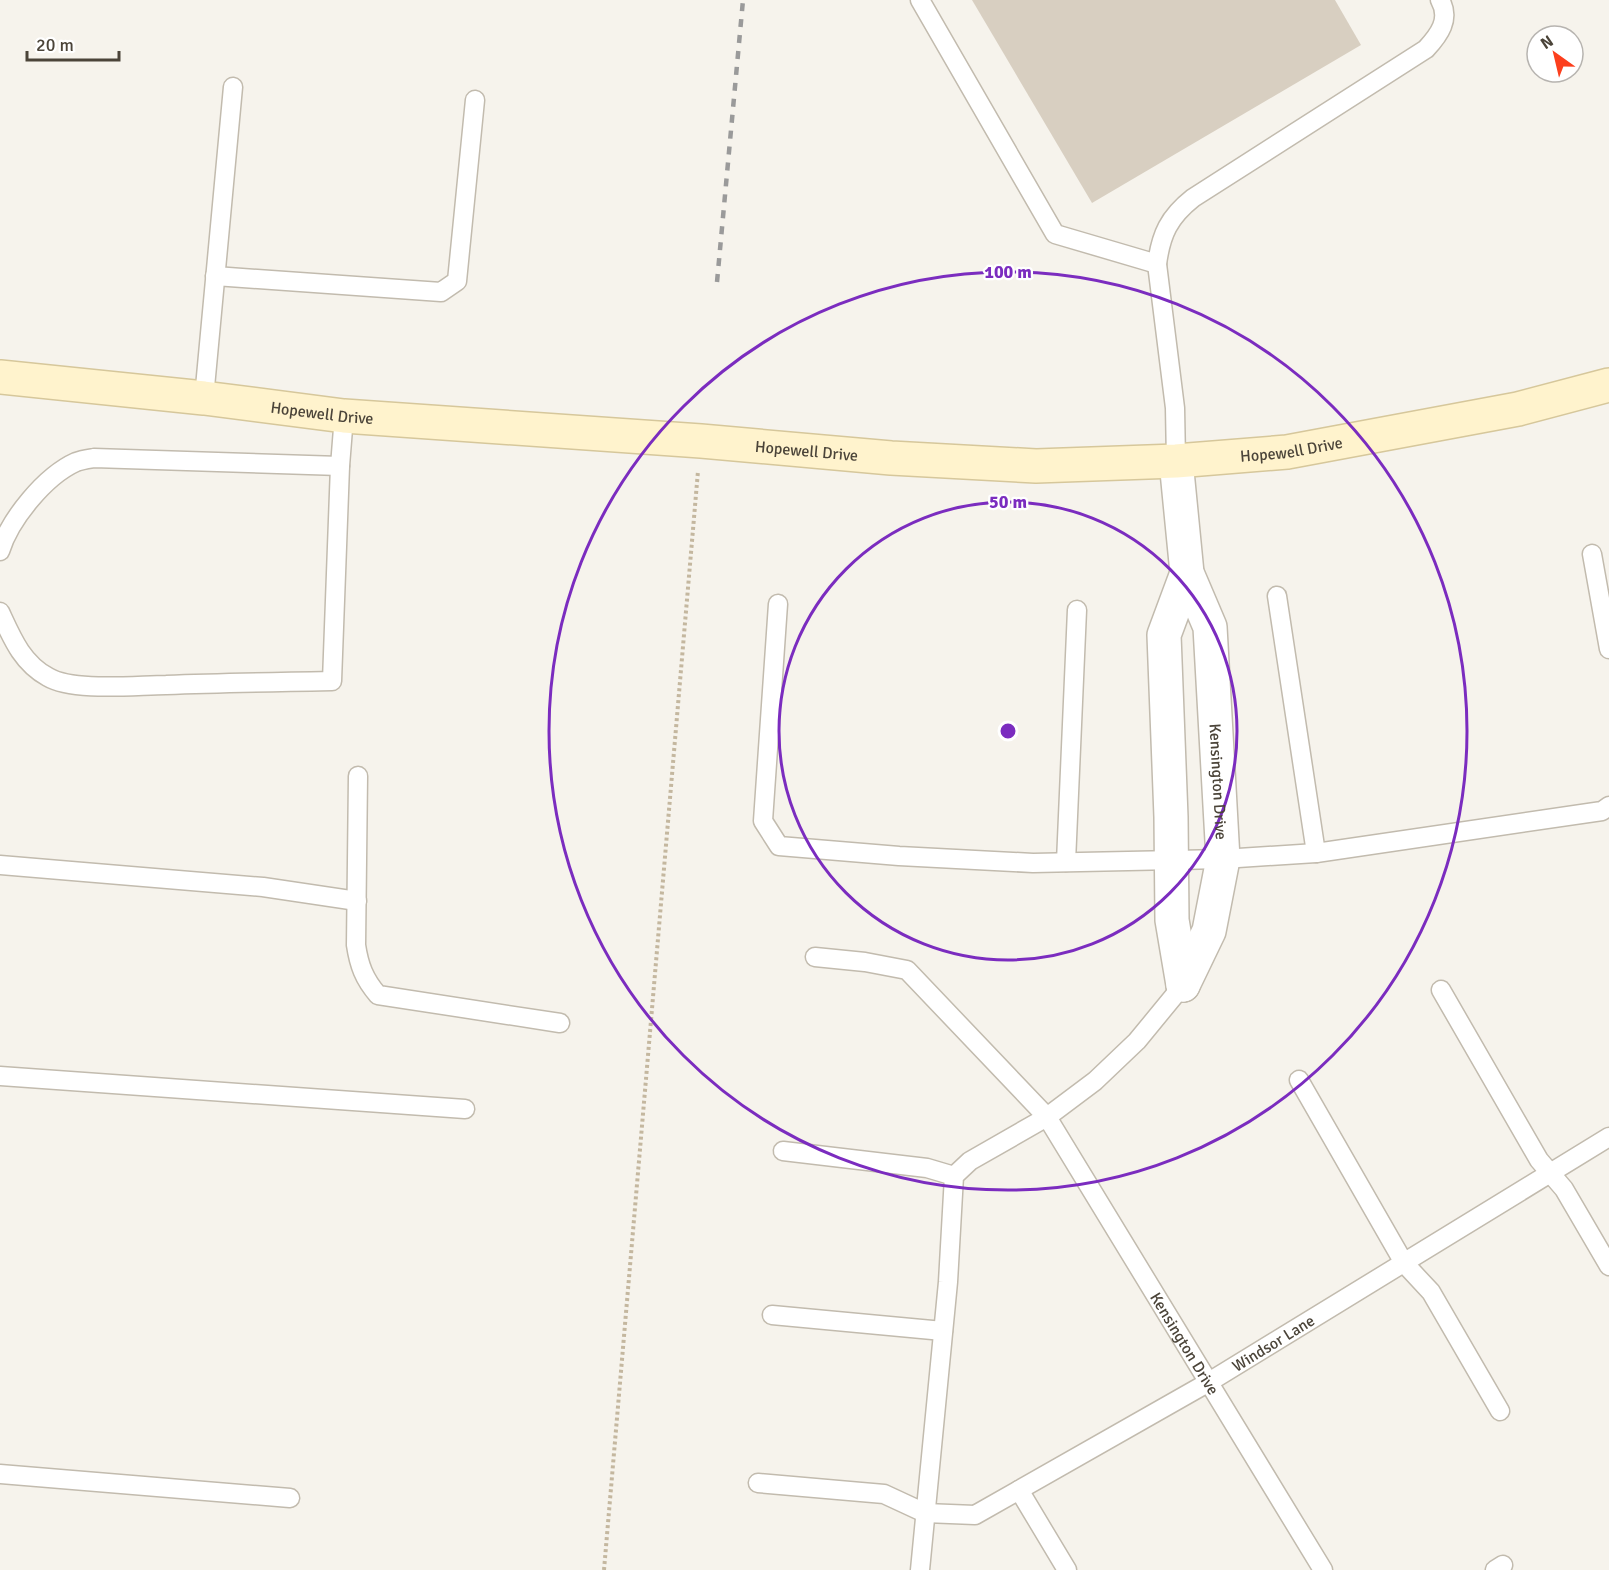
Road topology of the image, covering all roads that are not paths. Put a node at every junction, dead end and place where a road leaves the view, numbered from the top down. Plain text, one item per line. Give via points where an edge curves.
1 (920, 0) edge
2 (1440, 0) edge
3 (233, 87) dead end
4 (475, 100) dead end
5 (1157, 264) junction
6 (216, 276) junction
7 (0, 377) edge
8 (1609, 385) edge
9 (204, 398) junction
10 (344, 416) junction
11 (1176, 461) junction
12 (340, 466) junction
13 (0, 551) edge
14 (1592, 554) dead end
15 (1187, 573) junction
16 (1277, 596) dead end
17 (778, 603) dead end
18 (1077, 610) dead end
19 (0, 612) edge
20 (1609, 649) edge
21 (358, 776) dead end
22 (1609, 806) edge
23 (1316, 853) junction
24 (1223, 859) junction
25 (1170, 861) junction
26 (1066, 862) junction
27 (0, 865) edge
28 (357, 901) junction
29 (815, 957) dead end
30 (1183, 985) junction
31 (1441, 990) dead end
32 (560, 1023) dead end
33 (0, 1076) edge
34 (1299, 1080) dead end
35 (465, 1110) dead end
36 (1047, 1117) junction
37 (1609, 1137) edge
38 (783, 1150) dead end
39 (1551, 1172) junction
40 (954, 1176) junction
41 (1404, 1263) junction
42 (1609, 1266) edge
43 (772, 1315) dead end
44 (943, 1331) junction
45 (1209, 1382) junction
46 (1500, 1411) dead end
47 (0, 1474) edge
48 (758, 1483) dead end
49 (1019, 1490) junction
50 (290, 1498) dead end
51 (925, 1513) junction
52 (920, 1570) edge
53 (1067, 1570) edge
54 (1323, 1570) edge

1 - 5 lane via 1055,234
2 - 5 lane via 1445,19 1438,36 1426,49 1193,198 1177,211 1160,242
3 - 6 lane
4 - 6 lane via 456,281 441,292
5 - 11 lane via 1175,408
6 - 9 lane
7 - 9 main road, Hopewell Drive
8 - 11 main road, Hopewell Drive via 1518,409 1287,452
9 - 10 main road, Hopewell Drive
10 - 11 main road, Hopewell Drive via 1036,466
10 - 12 lane
11 - 15 street, Kensington Drive
12 - 13 lane via 94,458 77,462 35,494 4,538
12 - 19 lane via 332,681 103,686 63,683 48,678 27,661 16,648
14 - 20 lane
15 - 24 street, Kensington Drive via 1210,627
15 - 25 street, Kensington Drive via 1164,635
16 - 23 lane
17 - 26 lane via 763,821 779,846 899,856
18 - 26 lane
21 - 28 lane
22 - 23 lane via 1602,811
23 - 24 lane
24 - 25 lane
24 - 30 street, Kensington Drive via 1209,931
25 - 26 lane
25 - 30 street, Kensington Drive via 1172,920
27 - 28 lane via 263,887
28 - 32 lane via 360,967 378,995
29 - 36 lane via 907,969
30 - 36 lane, Kensington Drive via 1137,1041 1095,1081
31 - 39 lane via 1539,1160
33 - 35 lane
34 - 41 lane
36 - 40 lane, Kensington Drive via 970,1161
36 - 45 lane, Kensington Drive
37 - 39 lane, Windsor Lane
38 - 40 lane via 927,1168
39 - 41 lane, Windsor Lane
39 - 42 lane
40 - 44 lane
41 - 45 lane, Windsor Lane
41 - 46 lane via 1431,1292
43 - 44 lane
44 - 51 lane
45 - 49 lane, Windsor Lane
45 - 54 lane, Kensington Drive
47 - 50 lane
48 - 51 lane via 884,1494
49 - 51 lane, Windsor Lane via 975,1515
49 - 53 lane
51 - 52 lane

